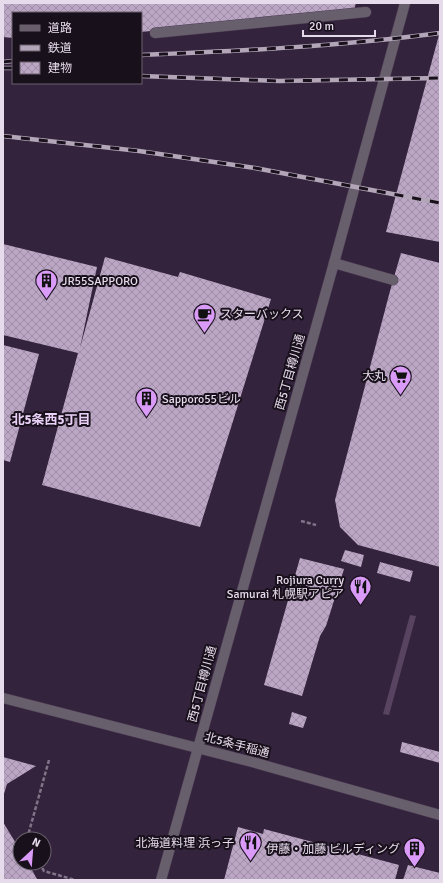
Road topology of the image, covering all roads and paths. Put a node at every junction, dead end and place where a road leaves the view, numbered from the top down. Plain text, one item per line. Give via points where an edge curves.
1 (405, 3) edge
2 (366, 12) dead end
3 (155, 33) dead end
4 (334, 263) junction
5 (393, 280) dead end
6 (301, 520) dead end
7 (316, 525) dead end
8 (3, 698) edge
9 (199, 748) junction
10 (49, 760) dead end
11 (440, 815) edge
12 (29, 831) edge
13 (44, 871) edge
14 (75, 880) edge
15 (161, 880) edge

1 - 4 street, 西5丁目樽川通
2 - 3 street
4 - 5 street
4 - 9 street, 西5丁目樽川通
6 - 7 path
8 - 9 street, 北5条手稲通
9 - 11 street, 北5条手稲通
9 - 15 street, 西5丁目樽川通
10 - 12 path
13 - 14 path

